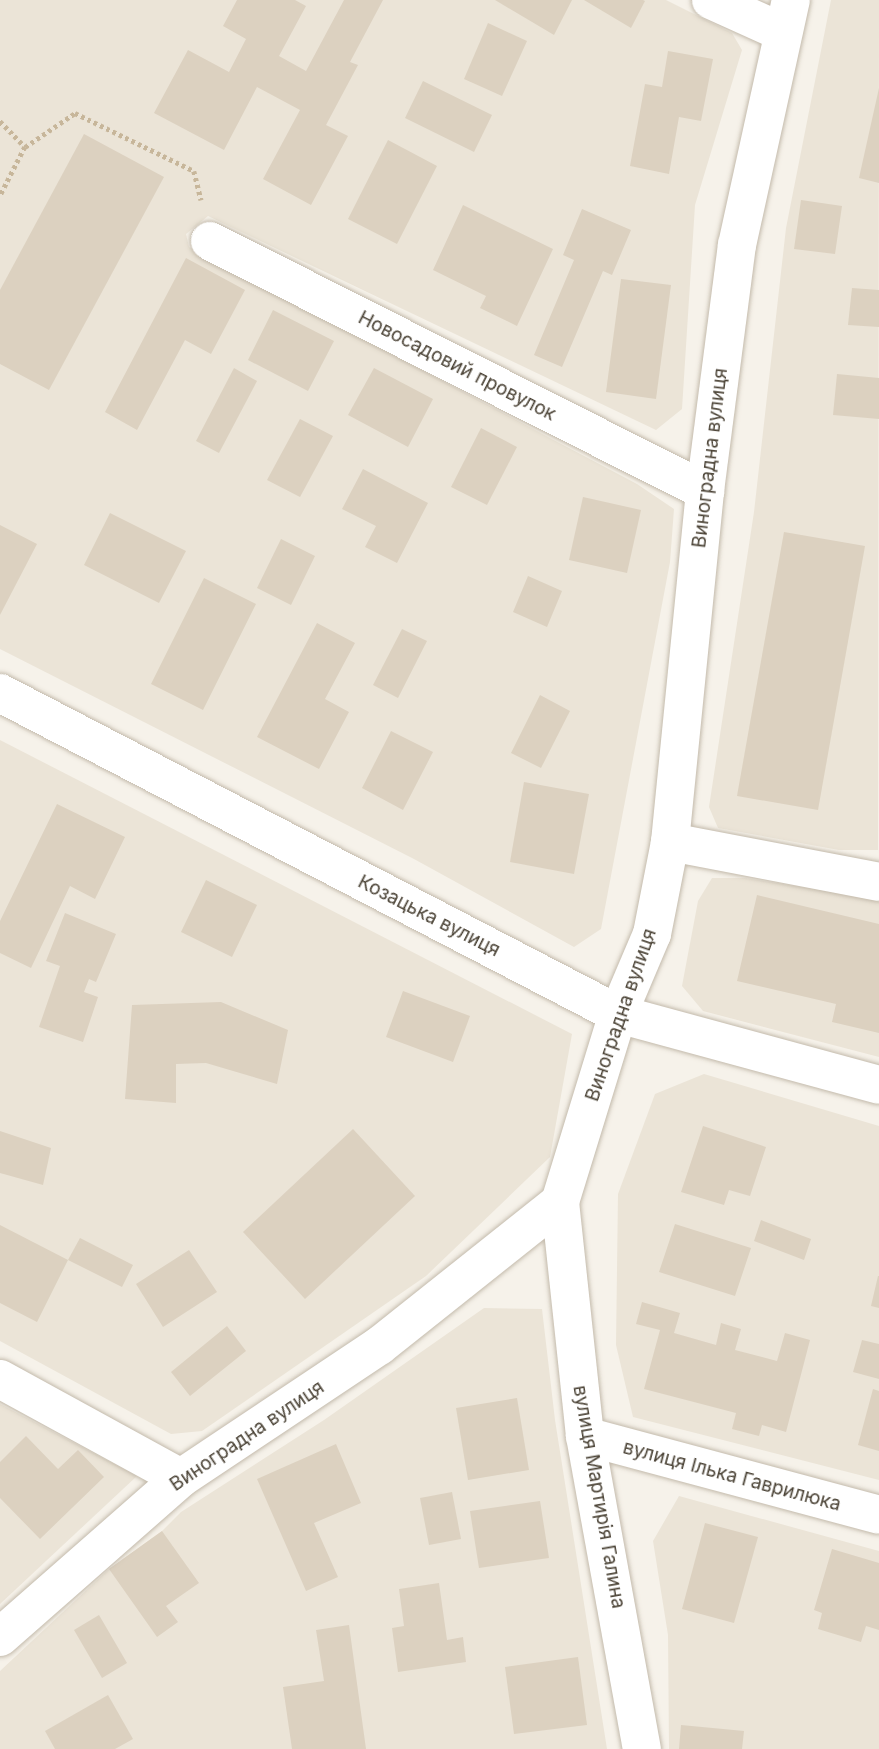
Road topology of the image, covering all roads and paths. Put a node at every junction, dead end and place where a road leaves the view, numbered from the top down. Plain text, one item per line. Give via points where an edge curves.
1 (711, 0) edge
2 (787, 16) edge
3 (0, 121) edge
4 (25, 147) junction
5 (0, 197) edge
6 (210, 240) joint
7 (705, 491) junction
8 (0, 693) edge
9 (670, 842) junction
10 (879, 882) edge
11 (618, 1014) junction
12 (879, 1085) edge
13 (560, 1202) junction
14 (0, 1379) edge
15 (584, 1436) junction
16 (181, 1478) junction
17 (879, 1515) edge
18 (0, 1637) edge
19 (642, 1749) edge

1 - 2 street
2 - 7 street, Виноградна вулиця via 737,245
3 - 4 path
4 - 5 path
4 - 6 path via 75,113 194,170
6 - 7 street, Новосадовий провулок
7 - 9 street, Виноградна вулиця
8 - 11 street, Козацька вулиця
9 - 10 street
9 - 11 street, Виноградна вулиця via 652,934
11 - 12 street, Козацька вулиця
11 - 13 street, Виноградна вулиця
13 - 15 street, вулиця Мартирія Галина
13 - 16 street, Виноградна вулиця via 379,1346
14 - 16 street
15 - 17 street, вулиця Ілька Гаврилюка
15 - 19 street, вулиця Мартирія Галина
16 - 18 street, Виноградна вулиця

